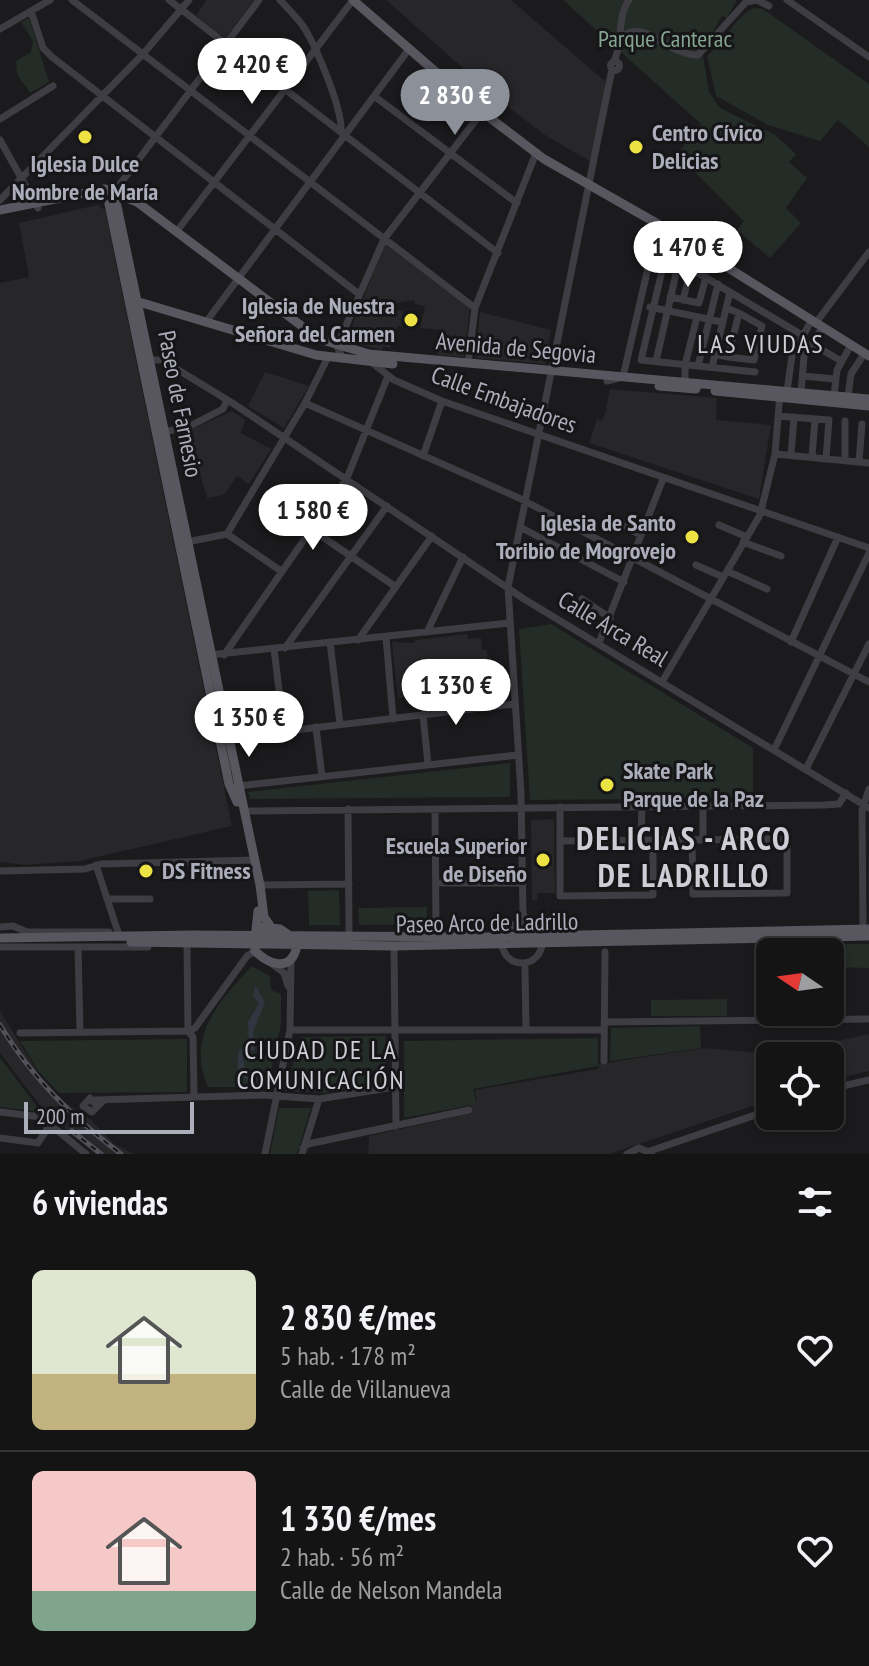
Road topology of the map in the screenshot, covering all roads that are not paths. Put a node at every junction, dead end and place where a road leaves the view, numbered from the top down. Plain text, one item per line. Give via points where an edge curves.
1 (50, 0) edge
2 (72, 0) edge
3 (169, 0) edge
4 (189, 0) edge
5 (259, 0) edge
6 (280, 0) edge
7 (353, 0) edge
8 (629, 0) edge
9 (757, 0) edge
10 (787, 0) edge
11 (769, 6) dead end
12 (31, 11) junction
13 (183, 11) junction
14 (0, 29) edge
15 (621, 38) junction
16 (226, 43) junction
17 (409, 49) junction
18 (315, 50) junction
19 (143, 54) junction
20 (869, 57) edge
21 (53, 86) dead end
22 (284, 89) junction
23 (191, 90) junction
24 (374, 96) junction
25 (102, 97) junction
26 (482, 112) junction
27 (0, 119) edge
28 (342, 133) junction
29 (250, 135) junction
30 (155, 137) junction
31 (0, 140) edge
32 (450, 153) junction
33 (536, 153) junction
34 (23, 177) junction
35 (310, 181) junction
36 (213, 182) junction
37 (590, 185) junction
38 (114, 192) junction
39 (420, 192) junction
40 (1, 196) edge
41 (517, 203) junction
42 (109, 204) junction
43 (38, 205) junction
44 (3, 211) edge
45 (658, 224) junction
46 (273, 228) junction
47 (177, 231) junction
48 (384, 239) junction
49 (869, 252) edge
50 (498, 253) junction
51 (679, 261) junction
52 (691, 268) junction
53 (706, 277) junction
54 (237, 278) junction
55 (749, 281) junction
56 (718, 284) junction
57 (730, 292) junction
58 (128, 293) junction
59 (359, 294) junction
60 (670, 297) junction
61 (739, 298) junction
62 (683, 300) junction
63 (139, 302) junction
64 (782, 303) junction
65 (640, 304) junction
66 (653, 307) junction
67 (475, 308) junction
68 (726, 308) junction
69 (667, 310) junction
70 (739, 313) junction
71 (697, 317) junction
72 (772, 317) junction
73 (710, 320) junction
74 (206, 322) junction
75 (722, 322) junction
76 (816, 324) junction
77 (802, 335) junction
78 (321, 341) junction
79 (812, 344) junction
80 (851, 345) junction
81 (337, 346) junction
82 (715, 354) junction
83 (316, 355) junction
84 (867, 355) edge
85 (328, 357) junction
86 (728, 357) junction
87 (149, 358) junction
88 (343, 359) junction
89 (656, 361) junction
90 (841, 361) junction
91 (371, 362) junction
92 (468, 364) junction
93 (685, 365) junction
94 (698, 366) junction
95 (712, 367) junction
96 (143, 369) junction
97 (837, 370) junction
98 (755, 372) dead end
99 (550, 374) junction
100 (851, 374) junction
101 (388, 376) junction
102 (803, 376) junction
103 (623, 377) junction
104 (835, 379) junction
105 (607, 381) junction
106 (685, 382) junction
107 (782, 393) junction
108 (801, 393) junction
109 (834, 396) junction
110 (848, 397) junction
111 (869, 399) edge
112 (227, 400) junction
113 (442, 401) junction
114 (305, 403) junction
115 (869, 406) edge
116 (778, 416) junction
117 (794, 417) junction
118 (815, 419) junction
119 (866, 424) edge
120 (366, 430) junction
121 (164, 432) junction
122 (538, 436) junction
123 (285, 438) junction
124 (865, 445) edge
125 (775, 454) junction
126 (791, 455) junction
127 (423, 456) junction
128 (812, 457) junction
129 (826, 459) junction
130 (845, 460) junction
131 (859, 462) junction
132 (869, 463) edge
133 (347, 478) junction
134 (663, 479) junction
135 (526, 502) junction
136 (387, 506) junction
137 (762, 510) junction
138 (615, 522) dead end
139 (719, 525) dead end
140 (520, 527) junction
141 (311, 529) junction
142 (227, 534) junction
143 (641, 535) junction
144 (432, 536) junction
145 (838, 537) junction
146 (745, 540) junction
147 (187, 542) junction
148 (869, 548) edge
149 (352, 556) junction
150 (781, 556) dead end
151 (463, 557) junction
152 (632, 558) junction
153 (696, 565) dead end
154 (281, 571) junction
155 (725, 574) junction
156 (624, 582) junction
157 (396, 587) junction
158 (508, 587) junction
159 (767, 589) dead end
160 (710, 598) junction
161 (524, 599) junction
162 (582, 599) dead end
163 (610, 618) junction
164 (509, 623) junction
165 (427, 632) junction
166 (386, 637) junction
167 (358, 640) junction
168 (330, 642) junction
169 (791, 642) junction
170 (599, 643) junction
171 (869, 644) edge
172 (201, 648) junction
173 (285, 648) junction
174 (274, 649) junction
175 (224, 655) junction
176 (211, 656) junction
177 (819, 656) junction
178 (854, 674) junction
179 (662, 682) junction
180 (869, 682) edge
181 (514, 704) junction
182 (423, 715) junction
183 (393, 719) junction
184 (340, 724) junction
185 (316, 727) junction
186 (284, 731) junction
187 (228, 738) junction
188 (774, 750) junction
189 (518, 755) junction
190 (428, 764) junction
191 (806, 769) junction
192 (322, 777) junction
193 (238, 786) junction
194 (869, 789) edge
195 (846, 793) junction
196 (703, 805) junction
197 (642, 806) junction
198 (866, 806) edge
199 (521, 807) junction
200 (560, 807) junction
201 (348, 809) junction
202 (435, 809) junction
203 (244, 811) junction
204 (641, 840) junction
205 (653, 840) junction
206 (692, 840) junction
207 (703, 840) junction
208 (560, 841) junction
209 (253, 861) junction
210 (96, 865) junction
211 (0, 871) edge
212 (436, 883) junction
213 (523, 883) junction
214 (349, 884) junction
215 (260, 885) junction
216 (107, 899) junction
217 (150, 899) dead end
218 (523, 914) junction
219 (515, 924) junction
220 (529, 925) junction
221 (0, 927) edge
222 (271, 927) junction
223 (349, 931) dead end
224 (436, 931) dead end
225 (118, 932) junction
226 (867, 932) edge
227 (805, 933) junction
228 (193, 935) junction
229 (806, 938) edge
230 (58, 940) junction
231 (541, 940) junction
232 (254, 941) junction
233 (502, 941) junction
234 (295, 942) junction
235 (166, 943) junction
236 (0, 944) edge
237 (187, 944) junction
238 (394, 946) junction
239 (78, 947) junction
240 (605, 952) dead end
241 (291, 960) junction
242 (268, 961) junction
243 (525, 965) junction
244 (291, 996) junction
245 (844, 1018) edge
246 (756, 1019) edge
247 (869, 1019) edge
248 (604, 1026) junction
249 (290, 1030) junction
250 (526, 1030) junction
251 (80, 1031) junction
252 (188, 1031) junction
253 (395, 1031) junction
254 (20, 1033) dead end
255 (604, 1061) dead end
256 (869, 1080) edge
257 (844, 1086) edge
258 (395, 1087) junction
259 (194, 1096) junction
260 (274, 1096) junction
261 (319, 1099) junction
262 (98, 1102) dead end
263 (469, 1110) dead end
264 (0, 1112) edge
265 (756, 1115) edge
266 (51, 1123) junction
267 (396, 1126) junction
268 (0, 1138) edge
269 (302, 1151) edge
270 (651, 1153) edge
271 (86, 1154) edge
272 (265, 1154) edge
273 (627, 1154) edge

1 - 12 street
2 - 19 street
3 - 13 street
4 - 13 street
5 - 16 street
6 - 18 street
7 - 17 main road
7 - 18 street
8 - 15 street via 622,12
9 - 11 street
9 - 15 street via 746,2 698,55 682,54 641,30
10 - 20 street
12 - 14 street
12 - 25 street via 43,48
13 - 16 street
13 - 19 street
15 - 37 street
16 - 22 street
16 - 23 street
17 - 24 street
17 - 26 main road
18 - 22 street
18 - 28 street
19 - 23 street
19 - 25 street
21 - 27 street
22 - 28 street
22 - 29 street
23 - 29 street
23 - 30 street
24 - 28 street
24 - 32 street
25 - 30 street
25 - 34 street
26 - 32 street
26 - 33 main road
28 - 35 street
28 - 39 street
29 - 35 street
29 - 36 street
30 - 36 street
30 - 38 street
31 - 34 street
32 - 39 street
32 - 41 street
33 - 37 main road
33 - 41 street
34 - 40 street
34 - 43 street
35 - 46 street
35 - 48 street
36 - 46 street
36 - 47 street
37 - 45 main road
37 - 99 street
38 - 42 main road
38 - 43 main road via 105,189
38 - 47 main road, Avenida de Segovia
38 - 63 main road, Paseo de Farnesio
39 - 48 street
39 - 50 street
40 - 44 street
41 - 50 street
42 - 43 main road via 100,196
42 - 58 main road, Paseo de Farnesio
43 - 44 main road
45 - 55 main road
45 - 65 street
46 - 54 street
46 - 59 street
47 - 54 main road, Avenida de Segovia
48 - 59 street
48 - 67 street
49 - 76 street
50 - 67 street
51 - 52 street
51 - 60 street
51 - 66 street via 666,254
52 - 53 street
52 - 62 street
53 - 56 street
53 - 62 street via 699,303
54 - 74 street
54 - 78 main road, Avenida de Segovia
55 - 61 street
55 - 64 main road
56 - 57 street
56 - 73 street
57 - 61 street
57 - 68 street
58 - 63 main road
58 - 96 main road, Paseo de Farnesio
59 - 81 street
60 - 62 street
60 - 69 street
61 - 72 street
63 - 74 main road
63 - 87 main road, Paseo de Farnesio
64 - 72 street
64 - 76 main road
65 - 66 street
65 - 103 street
66 - 69 street
66 - 89 street via 641,360
67 - 92 street
68 - 70 street
68 - 75 street
69 - 71 street
69 - 89 street
70 - 86 street
70 - 86 street via 762,326 754,360
71 - 73 street
71 - 93 street
72 - 77 street
73 - 75 street
73 - 94 street
74 - 83 main road
75 - 82 street
76 - 77 street
76 - 79 street
76 - 80 main road
77 - 107 street
78 - 81 main road, Avenida de Segovia
78 - 83 main road
79 - 90 street
79 - 102 street via 804,356
80 - 84 main road
80 - 90 street
81 - 88 street
81 - 92 main road, Avenida de Segovia
82 - 86 street
82 - 95 street
83 - 85 main road
84 - 100 street
85 - 88 main road
85 - 114 street
87 - 96 street
87 - 112 street, Calle Arca Real via 162,360
87 - 121 main road, Paseo de Farnesio
88 - 91 main road
89 - 93 street
90 - 97 street
91 - 99 main road, Avenida de Segovia
91 - 101 street, Calle Embajadores
92 - 99 main road, Avenida de Segovia
93 - 94 street
93 - 106 street
94 - 95 street
95 - 98 street
96 - 172 main road, Paseo de Farnesio
97 - 100 street
97 - 104 street
99 - 103 main road, Avenida de Segovia
99 - 105 main road, Avenida de Segovia
99 - 122 street
100 - 110 street
101 - 113 street, Calle Embajadores
101 - 120 street
102 - 104 street
102 - 108 street
103 - 105 street
103 - 106 main road, Avenida de Segovia
104 - 109 street
105 - 107 main road, Avenida de Segovia
106 - 107 main road, Avenida de Segovia
107 - 108 main road, Avenida de Segovia
107 - 115 main road, Avenida de Segovia
107 - 116 street
108 - 109 main road, Avenida de Segovia
109 - 110 main road, Avenida de Segovia
110 - 111 main road, Avenida de Segovia
112 - 121 street via 223,409 198,422
112 - 123 street, Calle Arca Real
113 - 122 street, Calle Embajadores
113 - 127 street
114 - 120 street
114 - 123 street
116 - 117 street
116 - 125 street
117 - 118 street
117 - 126 street
118 - 128 street
118 - 129 street via 829,420
119 - 124 street
119 - 130 street via 845,422
120 - 127 street
120 - 133 street
121 - 147 main road, Paseo de Farnesio
122 - 134 street, Calle Embajadores
122 - 135 street
123 - 133 street, Calle Arca Real
123 - 142 street
124 - 131 street
125 - 126 street
125 - 137 street
126 - 128 street
127 - 135 street
128 - 129 street
129 - 130 street
130 - 131 street
131 - 132 street
133 - 136 street, Calle Arca Real
133 - 141 street
134 - 137 street, Calle Embajadores
134 - 143 street
135 - 140 street
135 - 152 street
136 - 144 street, Calle Arca Real
136 - 149 street
137 - 145 street, Calle Embajadores
137 - 146 street
138 - 143 street
139 - 146 street
140 - 156 street
140 - 158 street
141 - 149 street
141 - 154 street
142 - 147 street
142 - 154 street
143 - 152 street
144 - 151 street, Calle Arca Real
144 - 157 street
145 - 148 street, Calle Embajadores
145 - 169 street
146 - 150 street
146 - 155 street
147 - 176 main road, Paseo de Farnesio
148 - 177 street
149 - 157 street
149 - 173 street
151 - 158 street, Calle Arca Real
151 - 165 street
152 - 156 street
152 - 160 street
153 - 155 street
154 - 175 street
155 - 159 street
155 - 160 street
156 - 163 street
157 - 167 street
158 - 161 street, Calle Arca Real
158 - 164 street
160 - 169 street
160 - 179 street
161 - 164 street via 514,604
161 - 170 street, Calle Arca Real
162 - 163 street
163 - 170 street
164 - 165 street
164 - 181 street
165 - 166 street
166 - 167 street
166 - 183 street
167 - 168 street
168 - 173 street
168 - 184 street
169 - 177 street
170 - 179 street, Calle Arca Real
171 - 178 street
172 - 176 street
172 - 209 main road, Paseo de Farnesio via 229,784
173 - 174 street
174 - 175 street
174 - 186 street
175 - 176 street
176 - 187 main road, Paseo de Farnesio
177 - 178 street
177 - 188 street
178 - 180 street
178 - 191 street
179 - 188 street, Calle Arca Real
181 - 182 street
181 - 189 street
182 - 183 street
182 - 190 street
183 - 184 street
184 - 185 street
185 - 186 street
185 - 192 street
186 - 187 street
187 - 193 main road, Paseo de Farnesio
188 - 191 street, Calle Arca Real
189 - 190 street
189 - 199 street
190 - 192 street
191 - 195 street, Calle Arca Real
192 - 193 street
193 - 203 main road, Paseo de Farnesio
194 - 198 street
195 - 196 street via 839,804
195 - 198 street, Calle Arca Real
196 - 197 street
196 - 207 street
197 - 200 street
197 - 204 street
198 - 226 street
199 - 200 street
199 - 202 street
199 - 213 street
200 - 208 street
201 - 202 street
201 - 203 street
201 - 214 street
202 - 212 street
203 - 209 main road, Paseo de Farnesio
204 - 205 street
204 - 208 street
205 - 206 street
205 - 208 street via 653,895 560,896
206 - 207 street
206 - 207 street via 693,894 787,893 787,839
209 - 210 street
209 - 215 main road, Paseo de Farnesio
209 - 232 main road, Paseo de Farnesio via 259,918
210 - 211 street
210 - 216 street
212 - 213 street
212 - 224 street
213 - 218 street
214 - 215 street
214 - 223 street
215 - 222 main road, Paseo de Farnesio via 264,917
216 - 217 street
216 - 225 street
218 - 219 street
218 - 220 street
219 - 220 street
219 - 233 street
220 - 231 street
221 - 225 street, Paseo Arco de Ladrillo
222 - 232 main road
222 - 234 main road
225 - 228 street, Paseo Arco de Ladrillo
226 - 227 main road, Paseo Arco de Ladrillo
227 - 229 street
227 - 231 main road, Paseo Arco de Ladrillo
228 - 230 main road, Paseo Arco de Ladrillo
228 - 232 main road, Paseo Arco de Ladrillo
230 - 235 main road, Paseo Arco de Ladrillo
230 - 236 main road, Paseo Arco de Ladrillo
231 - 233 main road, Paseo Arco de Ladrillo
231 - 243 street via 539,954
232 - 234 main road, Paseo Arco de Ladrillo
232 - 237 main road, Paseo Arco de Ladrillo
232 - 242 main road
232 - 252 street via 216,1000
233 - 234 main road, Paseo Arco de Ladrillo
233 - 238 main road, Paseo Arco de Ladrillo
233 - 243 street via 509,959
234 - 238 main road, Paseo Arco de Ladrillo
234 - 241 main road
235 - 237 main road, Paseo Arco de Ladrillo
235 - 239 street, Paseo Arco de Ladrillo
236 - 239 street, Paseo Arco de Ladrillo
237 - 252 street
238 - 253 street
239 - 251 street
240 - 248 street
241 - 242 main road via 280,965
241 - 244 street
242 - 244 street via 284,973
243 - 250 street
244 - 249 street
245 - 247 street
246 - 248 street
248 - 250 street
248 - 255 street
249 - 253 street
249 - 260 street
250 - 253 street
251 - 252 street
251 - 254 street
252 - 259 street via 193,1037
253 - 258 street
256 - 257 street
258 - 261 street
258 - 267 street
259 - 260 street
259 - 262 street
260 - 261 street
260 - 272 street
261 - 269 street
263 - 267 street
264 - 266 street
265 - 270 street
266 - 268 street via 38,1143
266 - 271 street
267 - 269 street via 308,1144
270 - 273 street via 639,1148

